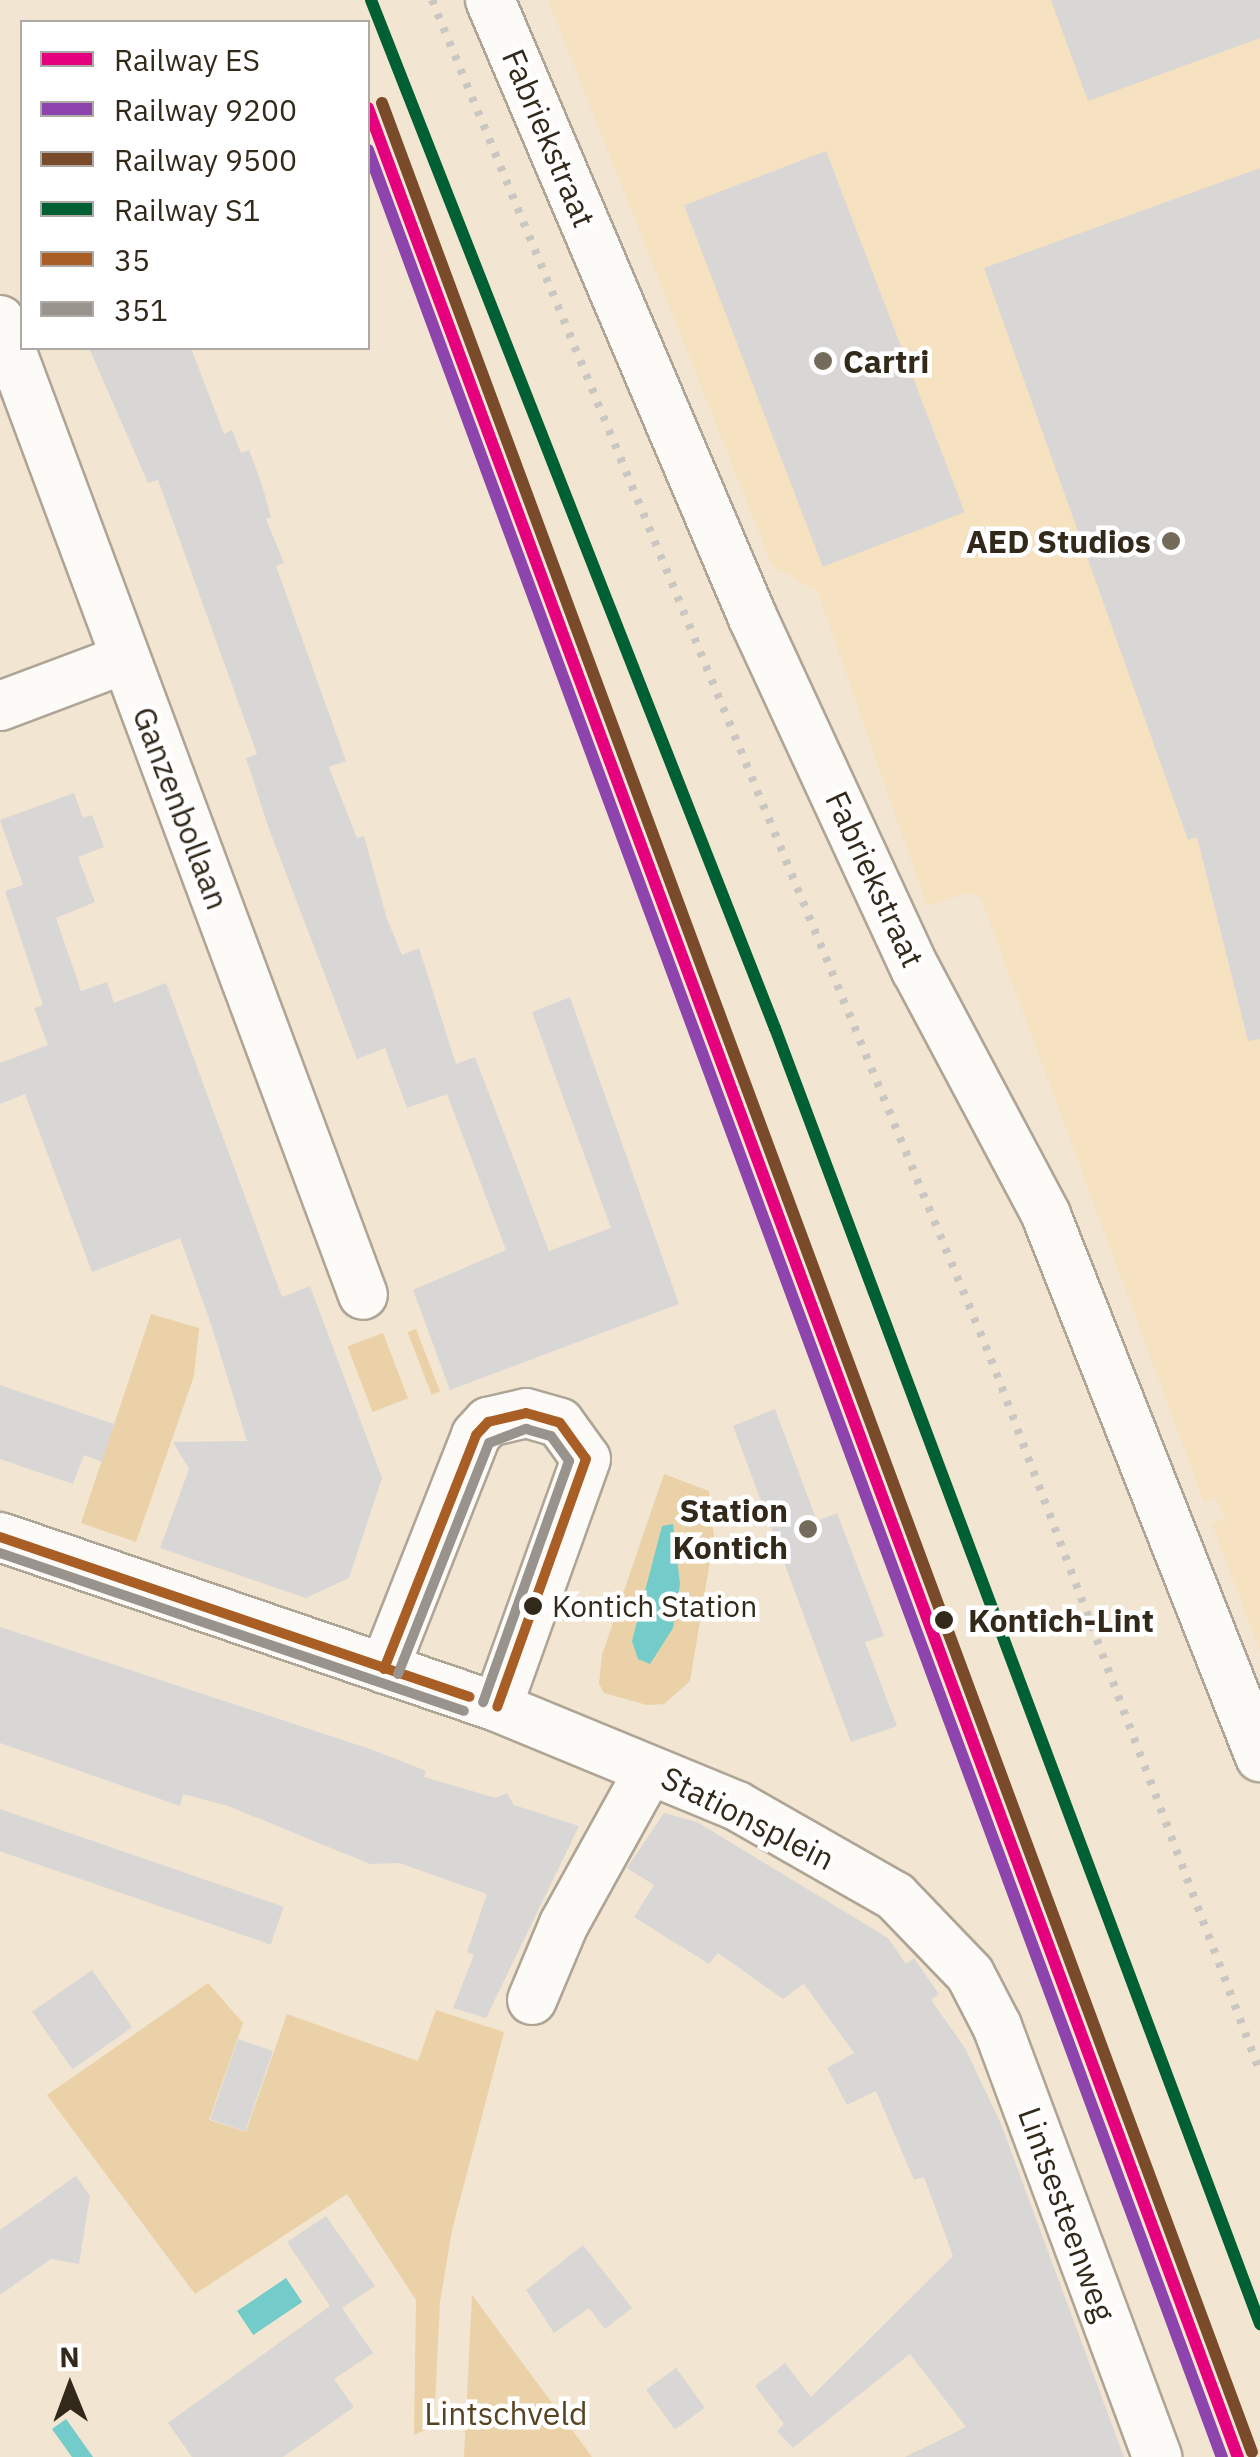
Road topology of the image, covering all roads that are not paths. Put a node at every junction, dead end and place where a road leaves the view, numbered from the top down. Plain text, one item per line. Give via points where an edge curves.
1 (490, 0) edge
2 (0, 320) edge
3 (125, 660) junction
4 (0, 706) edge
5 (364, 1295) dead end
6 (0, 1536) edge
7 (384, 1669) junction
8 (497, 1707) junction
9 (1260, 1758) edge
10 (640, 1786) dead end
11 (970, 1974) joint
12 (532, 2000) dead end
13 (1157, 2457) edge

1 - 9 street, Fabriekstraat via 753,618 916,970 1046,1215
2 - 3 street, Ganzenbollaan
3 - 4 street
3 - 5 street, Ganzenbollaan
6 - 7 street, Stationsplein
7 - 8 street, Stationsplein
7 - 8 street via 456,1477 488,1422 526,1413 560,1423 586,1459
8 - 11 street, Stationsplein via 779,1827 895,1896
10 - 12 street, Stationsplein via 564,1924
11 - 13 street, Lintsesteenweg via 997,2026

